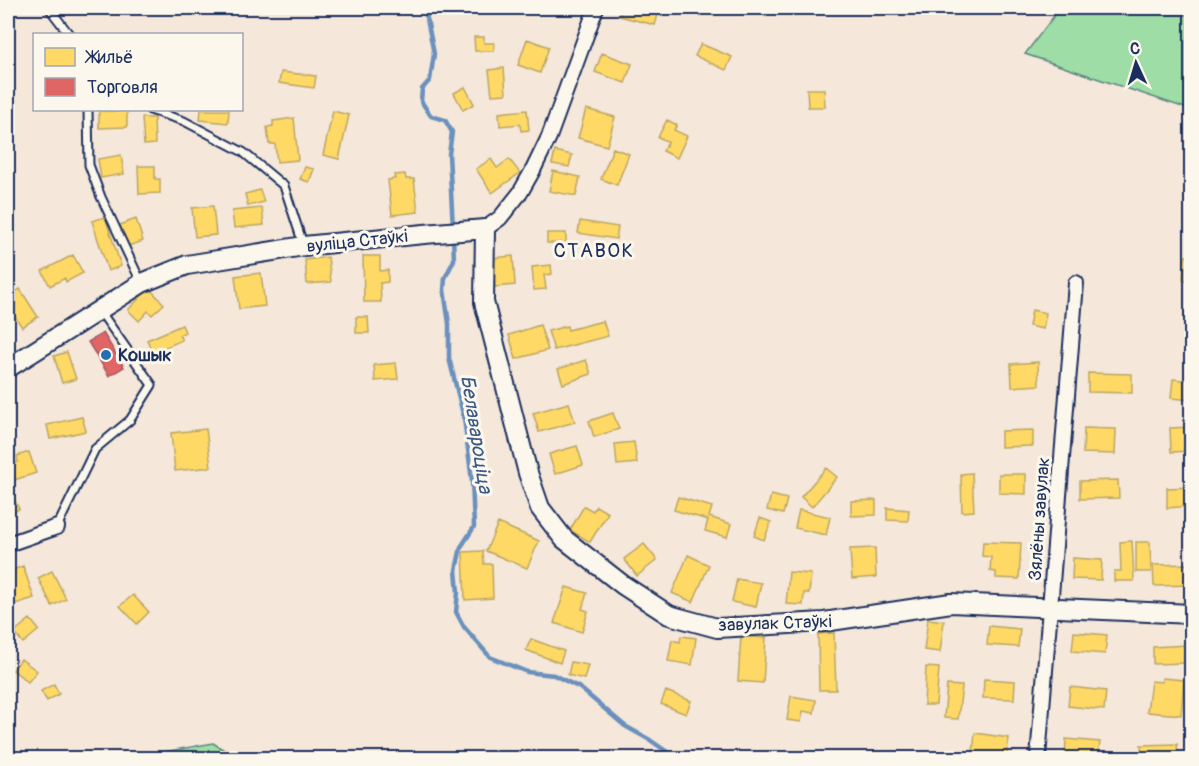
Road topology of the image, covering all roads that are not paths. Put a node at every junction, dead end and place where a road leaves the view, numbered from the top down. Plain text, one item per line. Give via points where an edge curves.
1 (49, 8) edge
2 (596, 8) edge
3 (68, 33) edge
4 (88, 111) edge
5 (153, 111) edge
6 (480, 229) junction
7 (304, 246) junction
8 (142, 283) junction
9 (1076, 283) dead end
10 (99, 310) junction
11 (8, 368) edge
12 (57, 527) joint
13 (8, 544) edge
14 (1050, 608) junction
15 (1191, 614) edge
16 (1038, 759) edge

1 - 3 lane
2 - 6 street via 533,170 500,218
4 - 8 lane via 89,165
5 - 7 lane via 184,121 243,152 284,186
6 - 7 street, вуліца Стаўкі
6 - 14 street, завулак Стаўкі via 484,302 540,508 564,539 623,585 669,615 717,628 824,622 951,603
7 - 8 street, вуліца Стаўкі via 187,265
8 - 10 street, вуліца Стаўкі
9 - 14 street, Зялёны завулак
10 - 11 street, вуліца Стаўкі
10 - 12 lane via 152,385 130,420 95,449
12 - 13 street
14 - 15 street, завулак Стаўкі
14 - 16 street, Зялёны завулак

